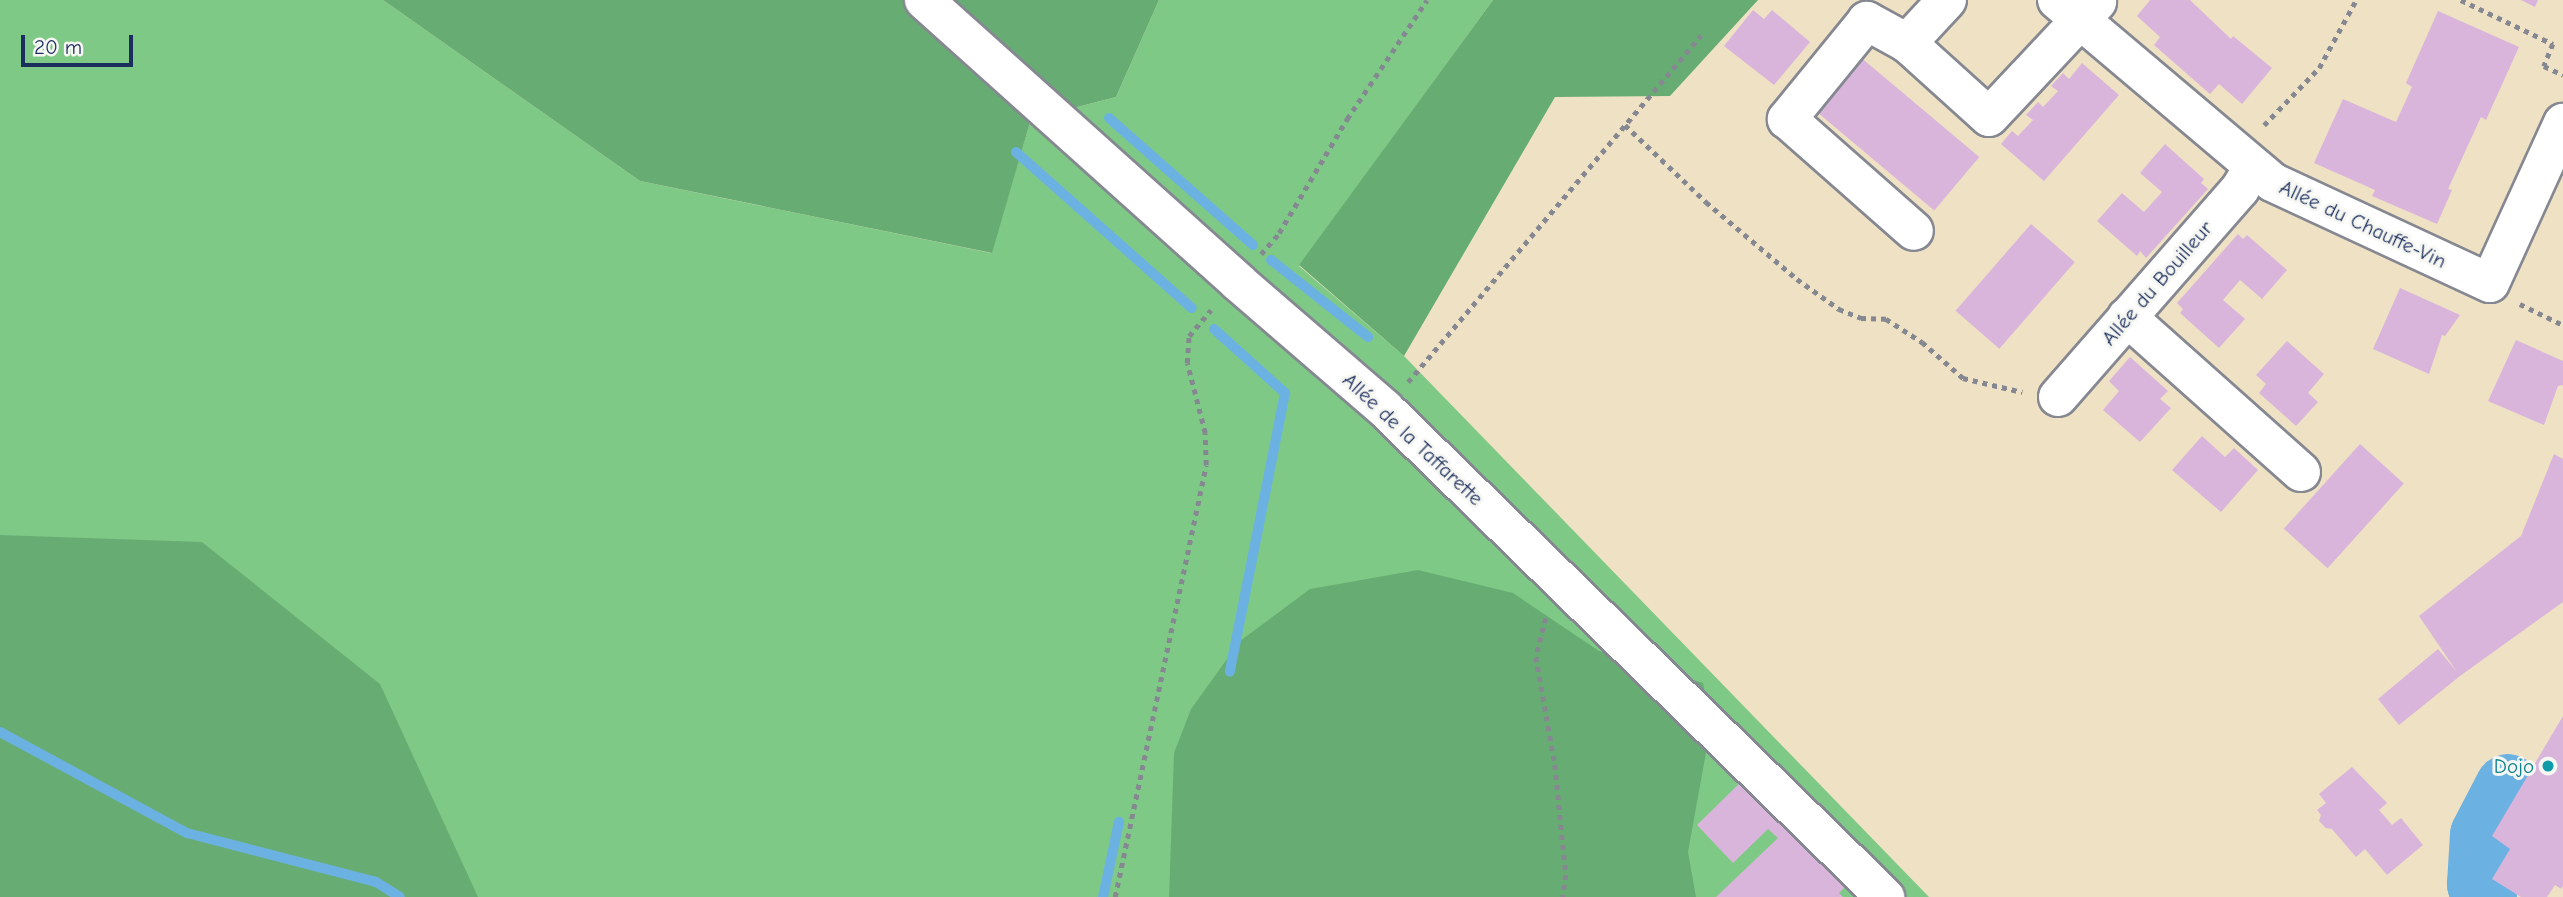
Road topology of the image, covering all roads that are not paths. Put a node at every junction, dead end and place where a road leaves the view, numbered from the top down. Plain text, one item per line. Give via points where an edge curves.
1 (924, 0) edge
2 (1947, 0) edge
3 (2079, 7) edge
4 (1907, 43) junction
5 (2563, 123) edge
6 (2242, 156) junction
7 (1914, 231) dead end
8 (2127, 317) junction
9 (2058, 397) road end
10 (2301, 472) dead end
11 (1885, 897) edge

1 - 11 street, Allée de la Taffarette via 1385,409
2 - 4 street
3 - 4 street via 1989,117
3 - 6 street, Allée du Chauffe-Vin
4 - 7 street via 1867,21 1787,119
5 - 6 street, Allée du Chauffe-Vin via 2490,283 2272,182
6 - 8 street, Allée du Bouilleur via 2240,189
8 - 9 street, Allée du Bouilleur
8 - 10 street

